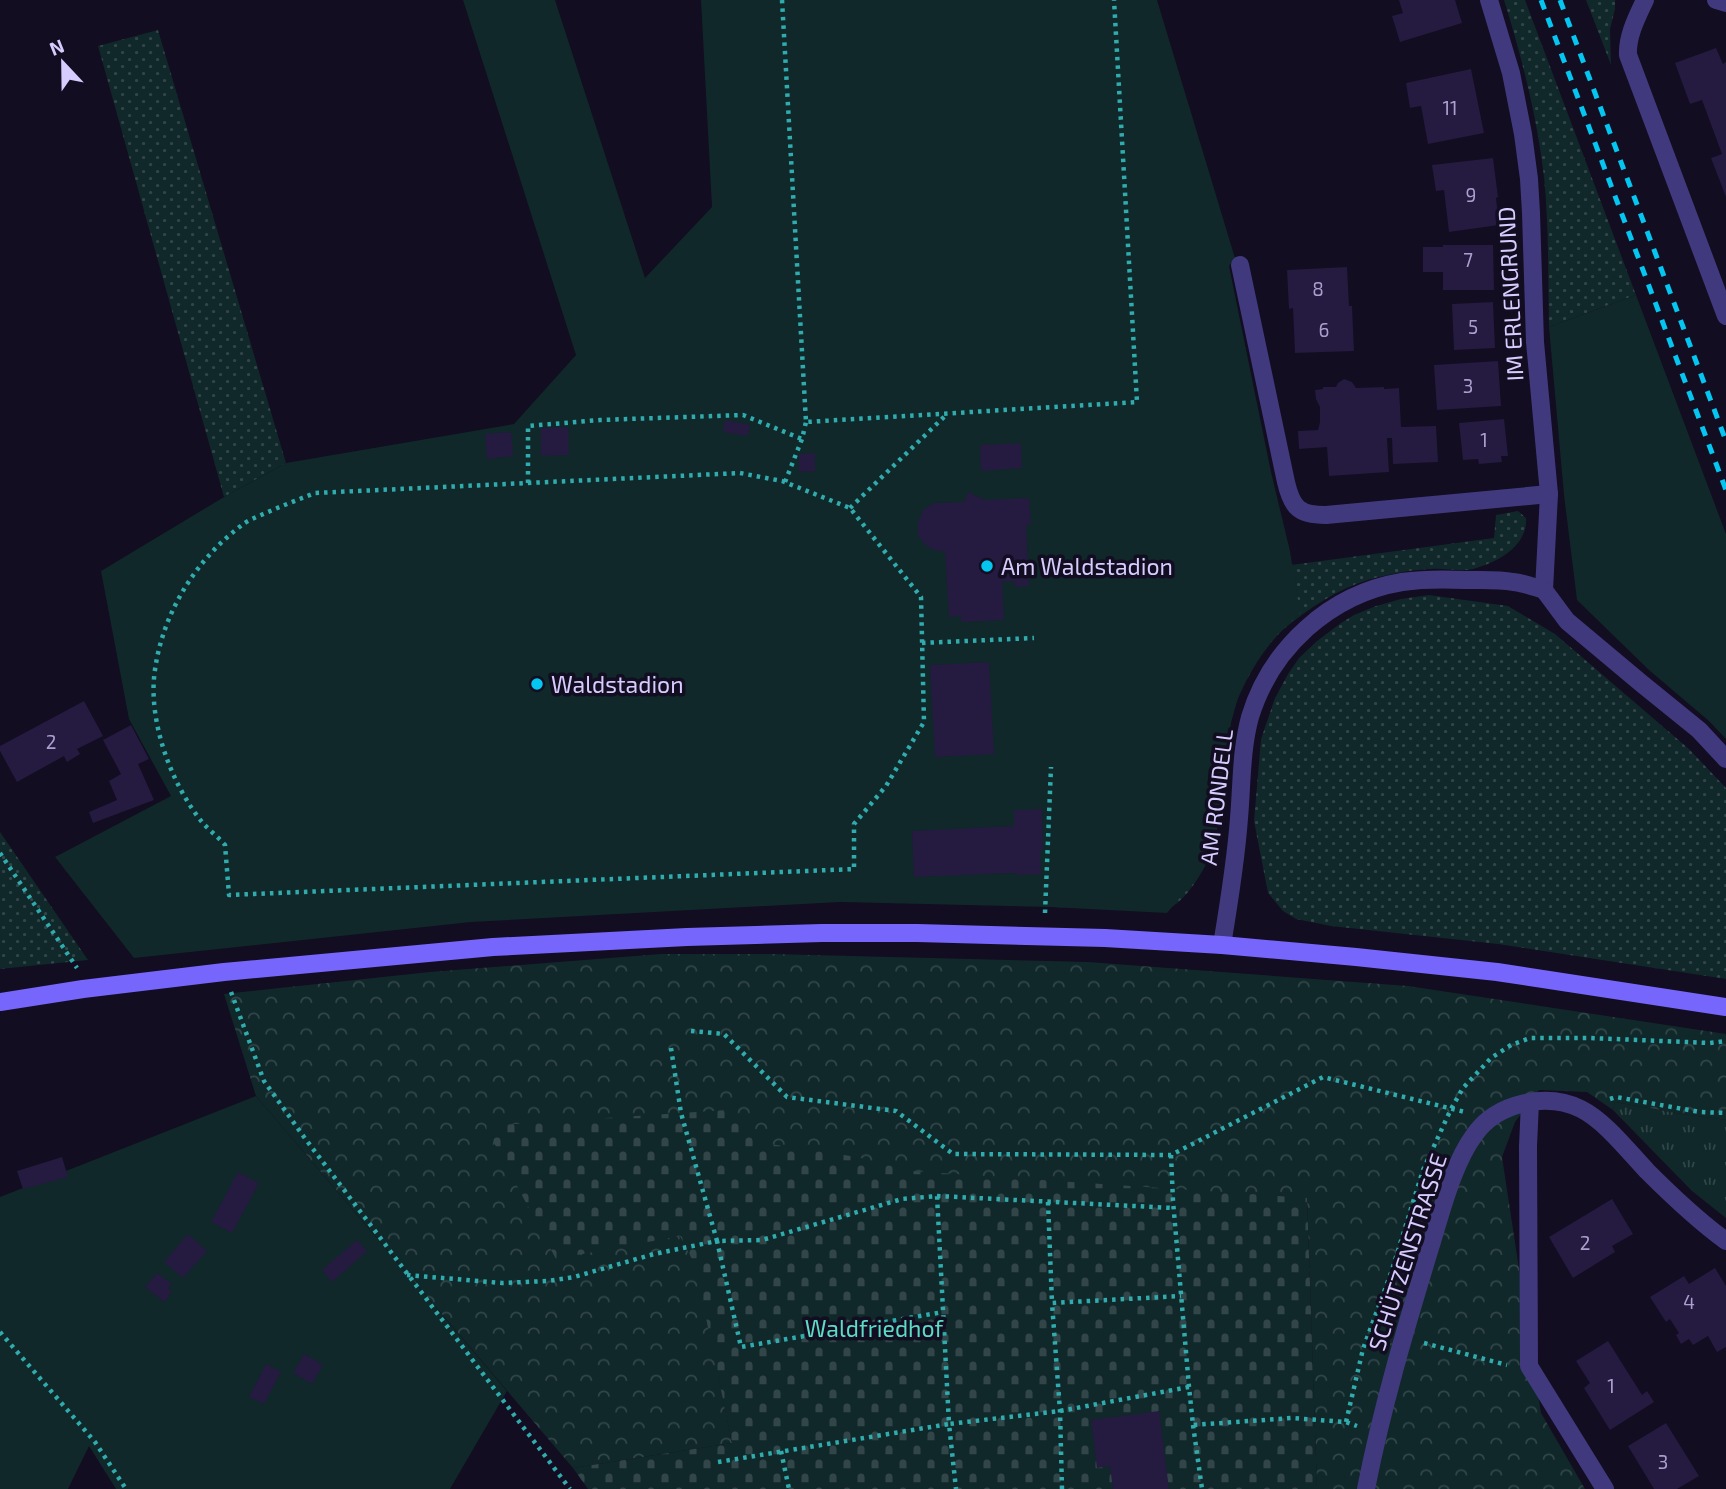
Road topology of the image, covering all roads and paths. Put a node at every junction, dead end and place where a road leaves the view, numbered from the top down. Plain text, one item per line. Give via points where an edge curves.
1 (782, 0) edge
2 (1114, 0) edge
3 (1489, 0) edge
4 (1645, 0) edge
5 (1716, 0) edge
6 (1726, 3) edge
7 (1240, 265) dead end
8 (1726, 316) edge
9 (947, 414) junction
10 (806, 422) junction
11 (802, 439) junction
12 (785, 482) junction
13 (527, 483) junction
14 (1549, 494) junction
15 (850, 508) junction
16 (1544, 590) junction
17 (1034, 638) dead end
18 (922, 643) junction
19 (1726, 759) edge
20 (1051, 767) dead end
21 (0, 853) edge
22 (1045, 914) dead end
23 (1222, 945) junction
24 (76, 966) dead end
25 (224, 972) junction
26 (0, 1002) edge
27 (1726, 1007) edge
28 (691, 1031) dead end
29 (671, 1048) dead end
30 (1530, 1102) junction
31 (1588, 1113) junction
32 (1726, 1113) edge
33 (1490, 1119) junction
34 (1171, 1155) junction
35 (937, 1196) junction
36 (1048, 1202) junction
37 (1173, 1208) junction
38 (718, 1241) junction
39 (1726, 1241) edge
40 (407, 1275) junction
41 (1181, 1296) junction
42 (1052, 1303) junction
43 (943, 1312) junction
44 (0, 1332) edge
45 (1403, 1337) junction
46 (1529, 1366) junction
47 (1189, 1387) junction
48 (1060, 1411) junction
49 (1346, 1422) dead end
50 (949, 1424) junction
51 (1194, 1425) junction
52 (781, 1451) junction
53 (718, 1462) dead end
54 (125, 1489) edge
55 (570, 1489) edge
56 (789, 1489) edge
57 (956, 1489) edge
58 (1062, 1489) edge
59 (1202, 1489) edge
60 (1366, 1489) edge
61 (1605, 1489) edge

1 - 10 path
2 - 9 path via 1137,402
3 - 14 street, IM ERLENGRUND via 1511,73 1529,179 1535,341
4 - 8 street via 1628,55
5 - 6 street
7 - 14 street via 1286,482 1296,508 1326,515
9 - 10 path
9 - 15 path
10 - 11 path
11 - 12 path
11 - 13 path via 743,415 528,426
12 - 13 path via 740,474
12 - 15 path
13 - 18 path via 315,493 244,523 194,573 174,605 160,643 155,711 178,785 202,822 225,845 229,895 854,869 854,824 886,786 924,722
14 - 16 street, IM ERLENGRUND
15 - 18 path via 921,597
16 - 19 street via 1567,621 1699,730
16 - 23 street, AM RONDELL via 1513,582 1430,579 1399,583 1370,590 1320,617 1286,649 1265,679 1250,720
17 - 18 path
20 - 22 path
21 - 24 path
23 - 25 main road via 1030,935 822,933 493,947
23 - 27 main road via 1497,972
25 - 26 main road
25 - 40 path via 264,1081
28 - 34 path via 724,1034 787,1097 896,1111 954,1154
29 - 38 path via 681,1113
30 - 31 street, SCHÜTZENSTRASSE via 1565,1104
30 - 33 street, SCHÜTZENSTRASSE
30 - 46 street
31 - 32 path via 1616,1097
31 - 39 street, SCHÜTZENSTRASSE via 1678,1203
33 - 34 path via 1323,1077
33 - 45 street, SCHÜTZENSTRASSE via 1475,1134 1454,1177
34 - 37 path
35 - 36 path
35 - 38 path via 902,1199 762,1240
35 - 43 path
36 - 37 path
36 - 42 path
37 - 41 path
38 - 40 path via 548,1281 502,1283
38 - 43 path via 741,1347
40 - 55 path
41 - 42 path
41 - 47 path
42 - 48 path
43 - 50 path
44 - 54 path via 95,1442
45 - 46 path via 1515,1367
45 - 60 street, SCHÜTZENSTRASSE
46 - 61 street
47 - 48 path
47 - 51 path
48 - 50 path
48 - 58 path
49 - 51 path via 1292,1418
50 - 52 path
50 - 57 path
51 - 59 path
52 - 53 path
52 - 56 path

